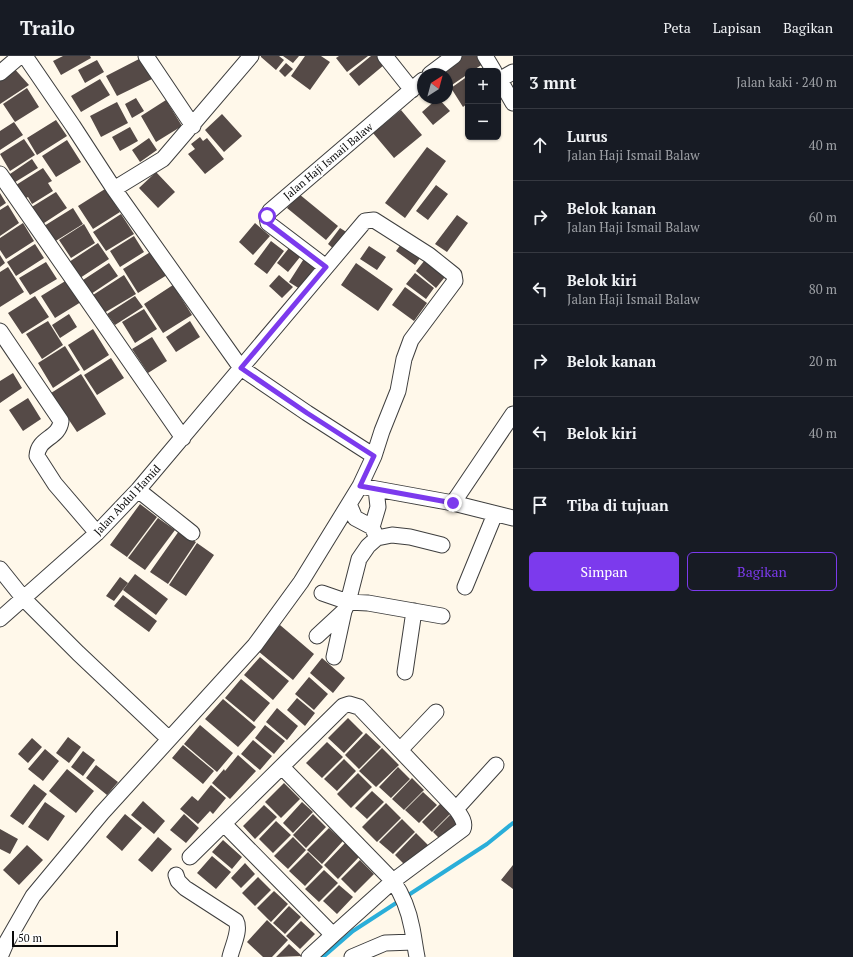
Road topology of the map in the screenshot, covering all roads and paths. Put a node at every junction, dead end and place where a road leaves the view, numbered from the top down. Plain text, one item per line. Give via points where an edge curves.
1 (20, 56) edge
2 (25, 56) edge
3 (146, 56) edge
4 (385, 56) edge
5 (454, 56) edge
6 (485, 56) edge
7 (248, 58) edge
8 (438, 68) edge
9 (492, 68) edge
10 (513, 72) edge
11 (0, 73) edge
12 (501, 75) edge
13 (501, 83) edge
14 (417, 85) edge
15 (412, 90) junction
16 (513, 103) edge
17 (193, 126) junction
18 (0, 174) edge
19 (114, 189) junction
20 (326, 267) junction
21 (0, 331) edge
22 (241, 368) junction
23 (513, 414) edge
24 (183, 438) junction
25 (374, 456) junction
26 (360, 486) junction
27 (376, 489) junction
28 (138, 490) junction
29 (453, 503) junction
30 (349, 504) junction
31 (495, 514) junction
32 (513, 518) edge
33 (97, 533) junction
34 (192, 533) dead end
35 (375, 533) junction
36 (442, 545) dead end
37 (0, 569) edge
38 (465, 587) dead end
39 (322, 593) dead end
40 (24, 599) junction
41 (346, 607) junction
42 (414, 611) junction
43 (442, 616) dead end
44 (0, 619) edge
45 (318, 636) dead end
46 (334, 657) dead end
47 (405, 672) dead end
48 (436, 712) dead end
49 (169, 739) junction
50 (400, 750) junction
51 (496, 765) dead end
52 (282, 767) junction
53 (456, 809) junction
54 (224, 824) junction
55 (190, 857) dead end
56 (176, 875) dead end
57 (397, 886) junction
58 (333, 935) junction
59 (413, 935) junction
60 (0, 957) edge
61 (230, 957) edge
62 (309, 957) edge
63 (352, 957) edge
64 (417, 957) edge

1 - 11 street
2 - 19 street
3 - 17 street
4 - 15 street
5 - 8 street
6 - 9 street
7 - 17 street
10 - 12 street
13 - 16 street
14 - 15 street, Jalan Haji Ismail Balaw
15 - 20 street, Jalan Haji Ismail Balaw via 267,216 268,223
17 - 19 street via 163,159
18 - 24 street
19 - 22 street
20 - 22 street
20 - 25 street via 365,221 374,220 429,255 454,275 455,281 411,340 404,359 398,391
21 - 33 street via 61,421 56,432 39,446 37,456 54,484
22 - 24 street, Jalan Abdul Hamid
22 - 25 street
23 - 29 street
24 - 28 street, Jalan Abdul Hamid
25 - 26 street
26 - 27 street
26 - 30 street
27 - 29 street
27 - 35 street via 378,507
28 - 33 street, Jalan Abdul Hamid
28 - 34 street
29 - 31 street
30 - 35 street via 355,518
30 - 49 street via 301,582 255,645
31 - 32 street
31 - 38 street
33 - 40 street, Jalan Abdul Hamid
35 - 36 street via 410,537
35 - 41 street via 359,559
37 - 40 street
39 - 41 street
40 - 44 street, Jalan Abdul Hamid
40 - 49 street
41 - 42 street via 368,603
41 - 45 street
41 - 46 street
42 - 43 street
42 - 47 street
48 - 50 street
49 - 60 street via 32,896
50 - 52 street via 359,706 349,704 343,706
50 - 53 street
51 - 53 street
52 - 54 street
52 - 57 street
53 - 57 street via 463,820 463,829
54 - 55 street
54 - 58 street
56 - 61 street via 185,888 236,921 237,933
57 - 58 street
57 - 59 street
58 - 62 street
59 - 63 street
59 - 64 street

